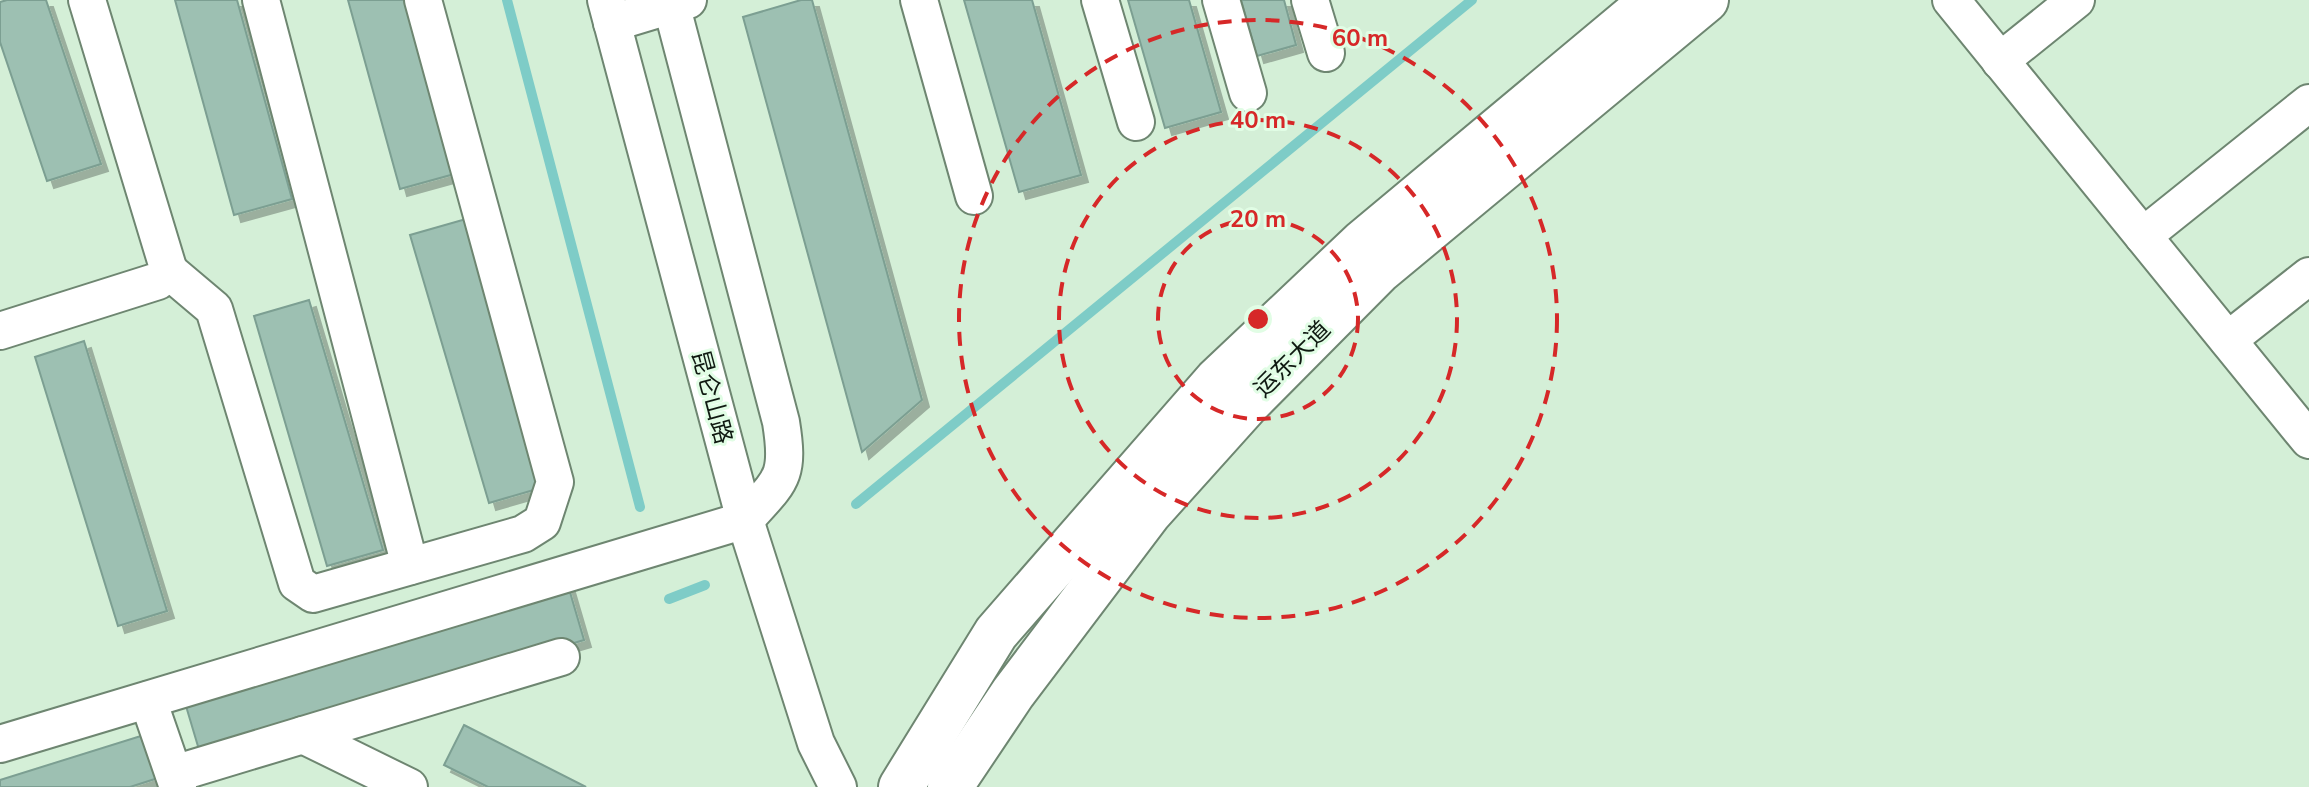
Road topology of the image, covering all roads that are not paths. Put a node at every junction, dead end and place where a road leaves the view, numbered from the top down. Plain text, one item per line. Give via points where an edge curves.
1 (87, 0) edge
2 (261, 0) edge
3 (423, 0) edge
4 (919, 0) edge
5 (1100, 0) edge
6 (1221, 0) edge
7 (1310, 0) edge
8 (1653, 0) edge
9 (1706, 0) edge
10 (1951, 0) edge
11 (2076, 0) edge
12 (676, 2) edge
13 (609, 11) edge
14 (1326, 53) dead end
15 (2000, 61) junction
16 (1248, 93) dead end
17 (2309, 103) edge
18 (1136, 122) dead end
19 (974, 196) dead end
20 (2143, 236) junction
21 (169, 271) junction
22 (2309, 276) edge
23 (0, 331) edge
24 (2228, 340) junction
25 (2309, 440) edge
26 (745, 520) junction
27 (410, 566) junction
28 (561, 657) dead end
29 (148, 700) junction
30 (303, 735) junction
31 (0, 744) edge
32 (176, 780) edge
33 (409, 787) edge
34 (838, 787) edge
35 (901, 787) edge
36 (950, 787) edge

1 - 21 street
2 - 27 street
3 - 27 street via 555,482 542,522 523,534
4 - 19 street
5 - 18 street
6 - 16 street
7 - 14 street
8 - 35 main road, 运东大道 via 1362,243 1217,380 996,633
9 - 36 main road, 运东大道 via 1379,271 1247,404 1149,513 1013,693
10 - 15 street
11 - 15 street
12 - 13 street
12 - 26 street via 787,455 781,480
13 - 26 street, 昆仑山路
15 - 20 street
17 - 20 street
20 - 24 street
21 - 23 street via 158,281
21 - 27 street via 214,309 297,583 313,594
22 - 24 street
24 - 25 street
26 - 29 street
26 - 34 street, 昆仑山路 via 816,743
28 - 30 street
29 - 31 street
29 - 32 street
30 - 32 street
30 - 33 street

